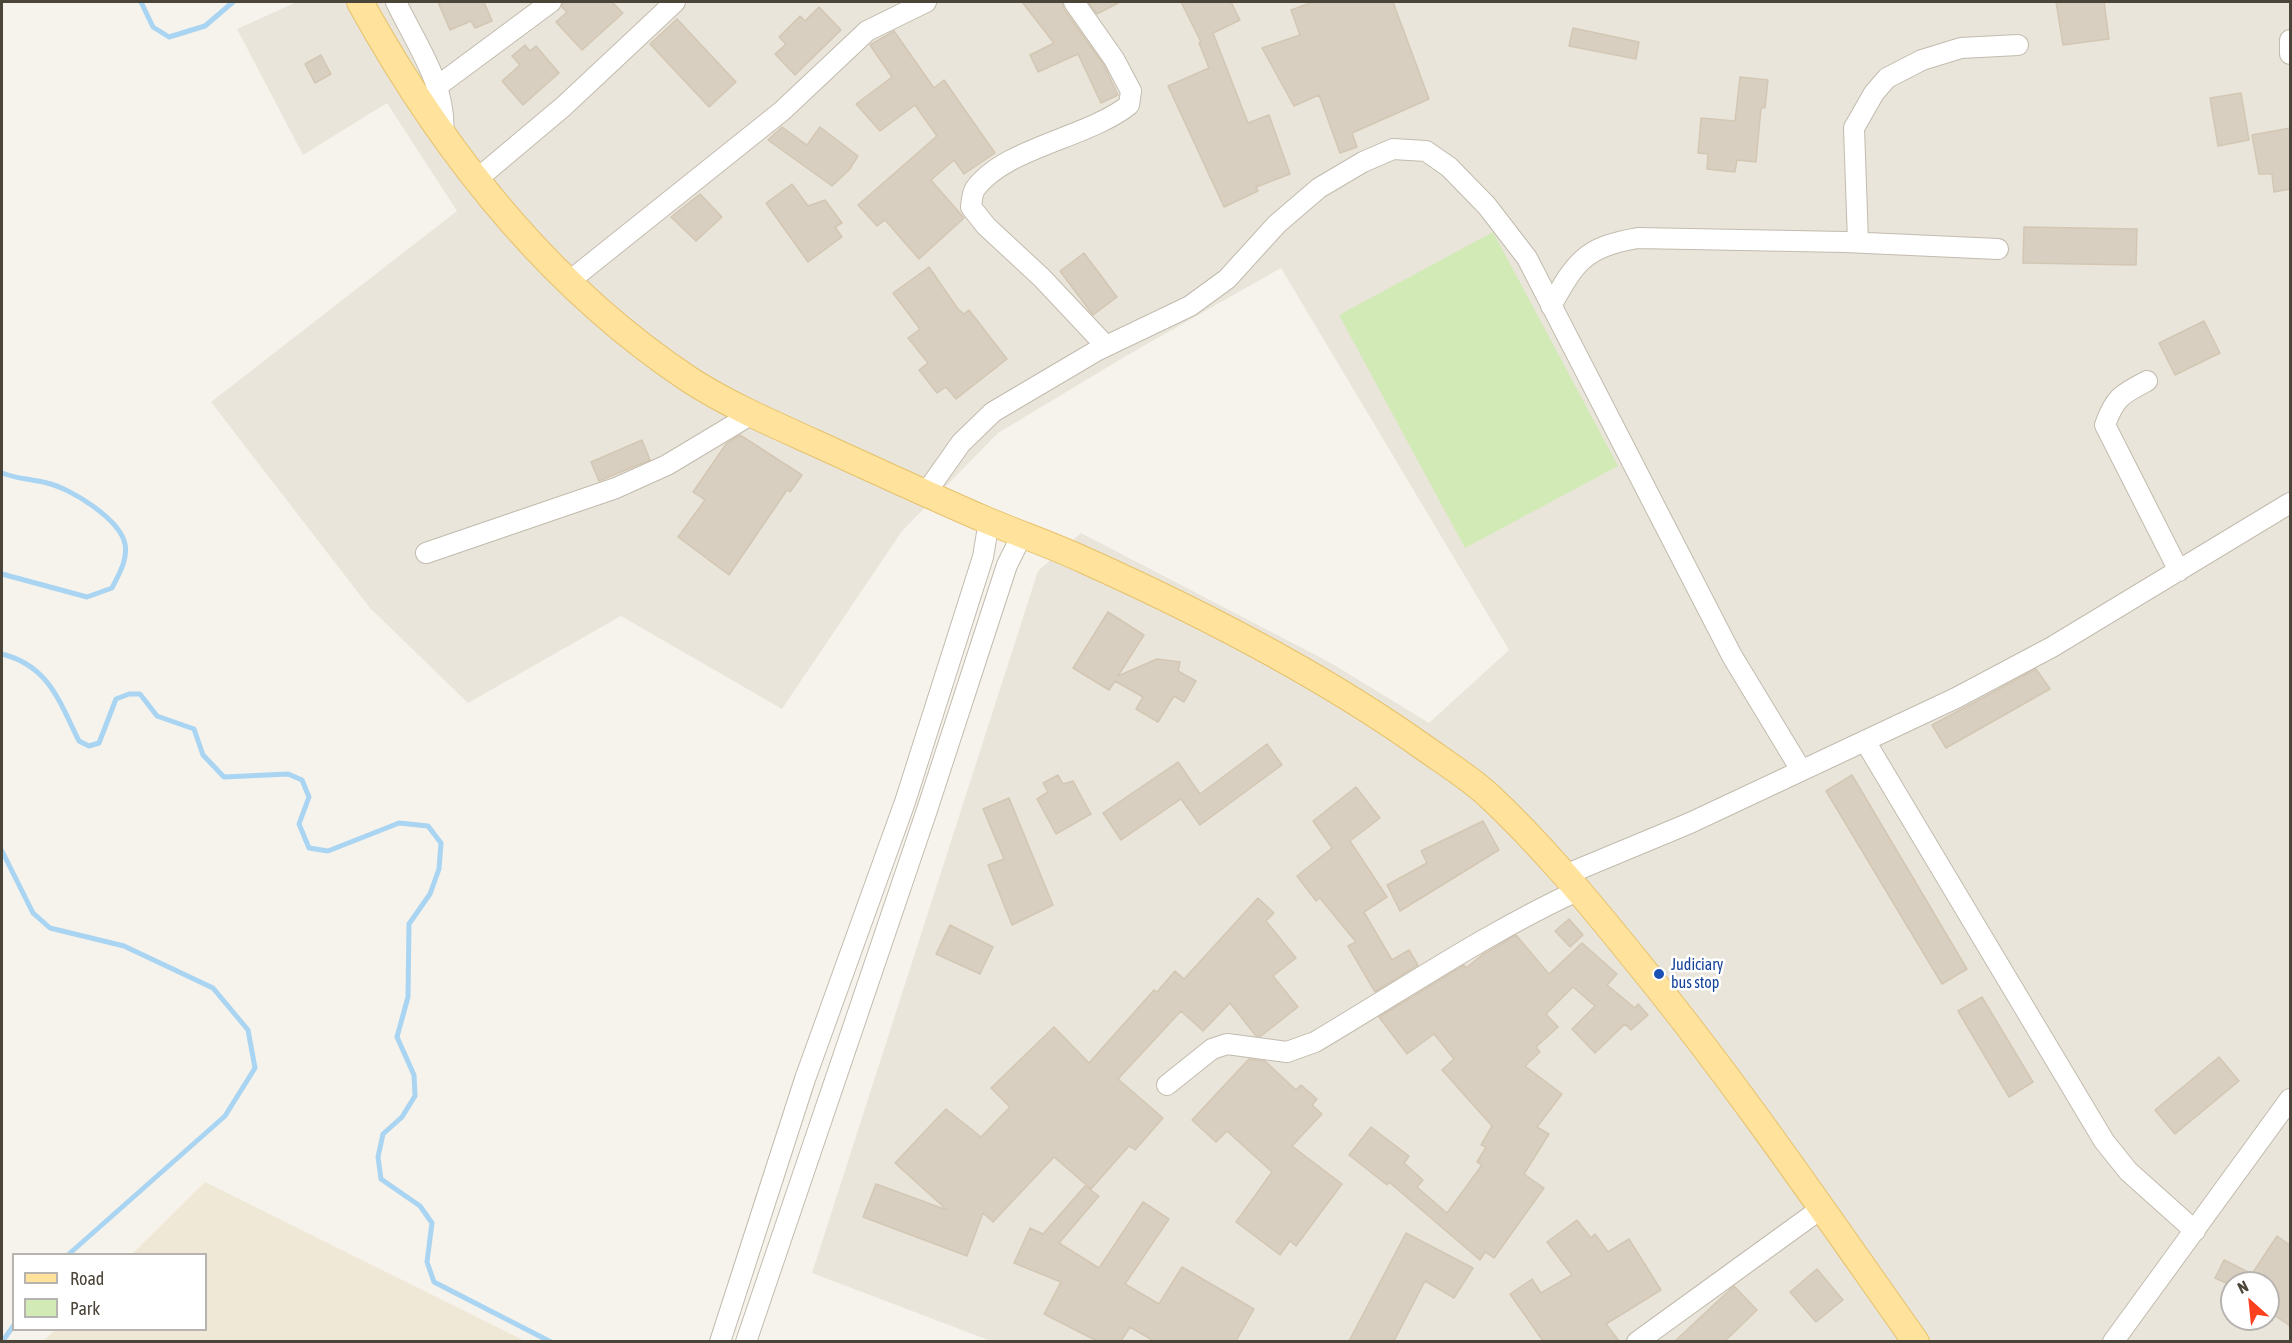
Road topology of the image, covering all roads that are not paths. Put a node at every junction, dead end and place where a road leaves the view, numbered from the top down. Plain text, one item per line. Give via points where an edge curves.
1 (360, 2) edge
2 (396, 2) edge
3 (551, 2) edge
4 (675, 2) edge
5 (926, 2) edge
6 (1074, 2) edge
7 (2290, 40) edge
8 (2018, 45) dead end
9 (2290, 54) edge
10 (439, 86) junction
11 (443, 137) junction
12 (476, 180) junction
13 (1858, 242) junction
14 (1998, 249) dead end
15 (567, 284) junction
16 (1551, 306) junction
17 (1106, 346) junction
18 (2147, 381) dead end
19 (752, 414) junction
20 (925, 494) junction
21 (2290, 503) edge
22 (989, 521) junction
23 (1022, 535) junction
24 (426, 553) dead end
25 (2179, 570) junction
26 (1865, 741) junction
27 (1801, 770) junction
28 (1572, 882) junction
29 (1167, 1085) dead end
30 (2290, 1100) edge
31 (1822, 1208) junction
32 (2195, 1231) junction
33 (720, 1341) edge
34 (746, 1341) edge
35 (1637, 1341) edge
36 (1916, 1341) edge
37 (2113, 1341) edge

1 - 11 main road
2 - 10 street
3 - 10 street
4 - 12 street
5 - 15 street via 867,31 782,111
6 - 17 street via 1114,59 1131,91 1129,105 1098,125 989,174 973,191 971,207
7 - 9 street
8 - 13 street via 1961,48 1922,60 1887,78 1874,93 1854,128
10 - 11 street via 445,117
11 - 12 main road
12 - 15 main road
13 - 14 street
13 - 16 street via 1638,238 1607,243 1570,271
15 - 19 main road via 692,381
16 - 17 street via 1527,258 1487,206 1449,167 1426,151 1393,149 1319,188 1277,224 1227,279 1190,306
16 - 27 street via 1732,656
17 - 20 street via 993,412 961,443
18 - 25 street via 2113,403 2105,425
19 - 20 main road
19 - 24 street via 667,465 616,488
20 - 22 main road
21 - 25 street
22 - 23 main road
22 - 33 street via 983,557 905,802 805,1079
23 - 28 main road via 1083,559 1270,652 1356,702 1482,789
23 - 34 street via 1007,565
25 - 26 street via 2052,647
26 - 27 street
26 - 32 street via 2104,1142 2128,1171
27 - 28 street
28 - 29 street via 1527,914 1315,1042 1287,1052 1227,1044 1212,1049
28 - 31 main road via 1724,1072
30 - 32 street
31 - 35 street
31 - 36 main road
32 - 37 street

